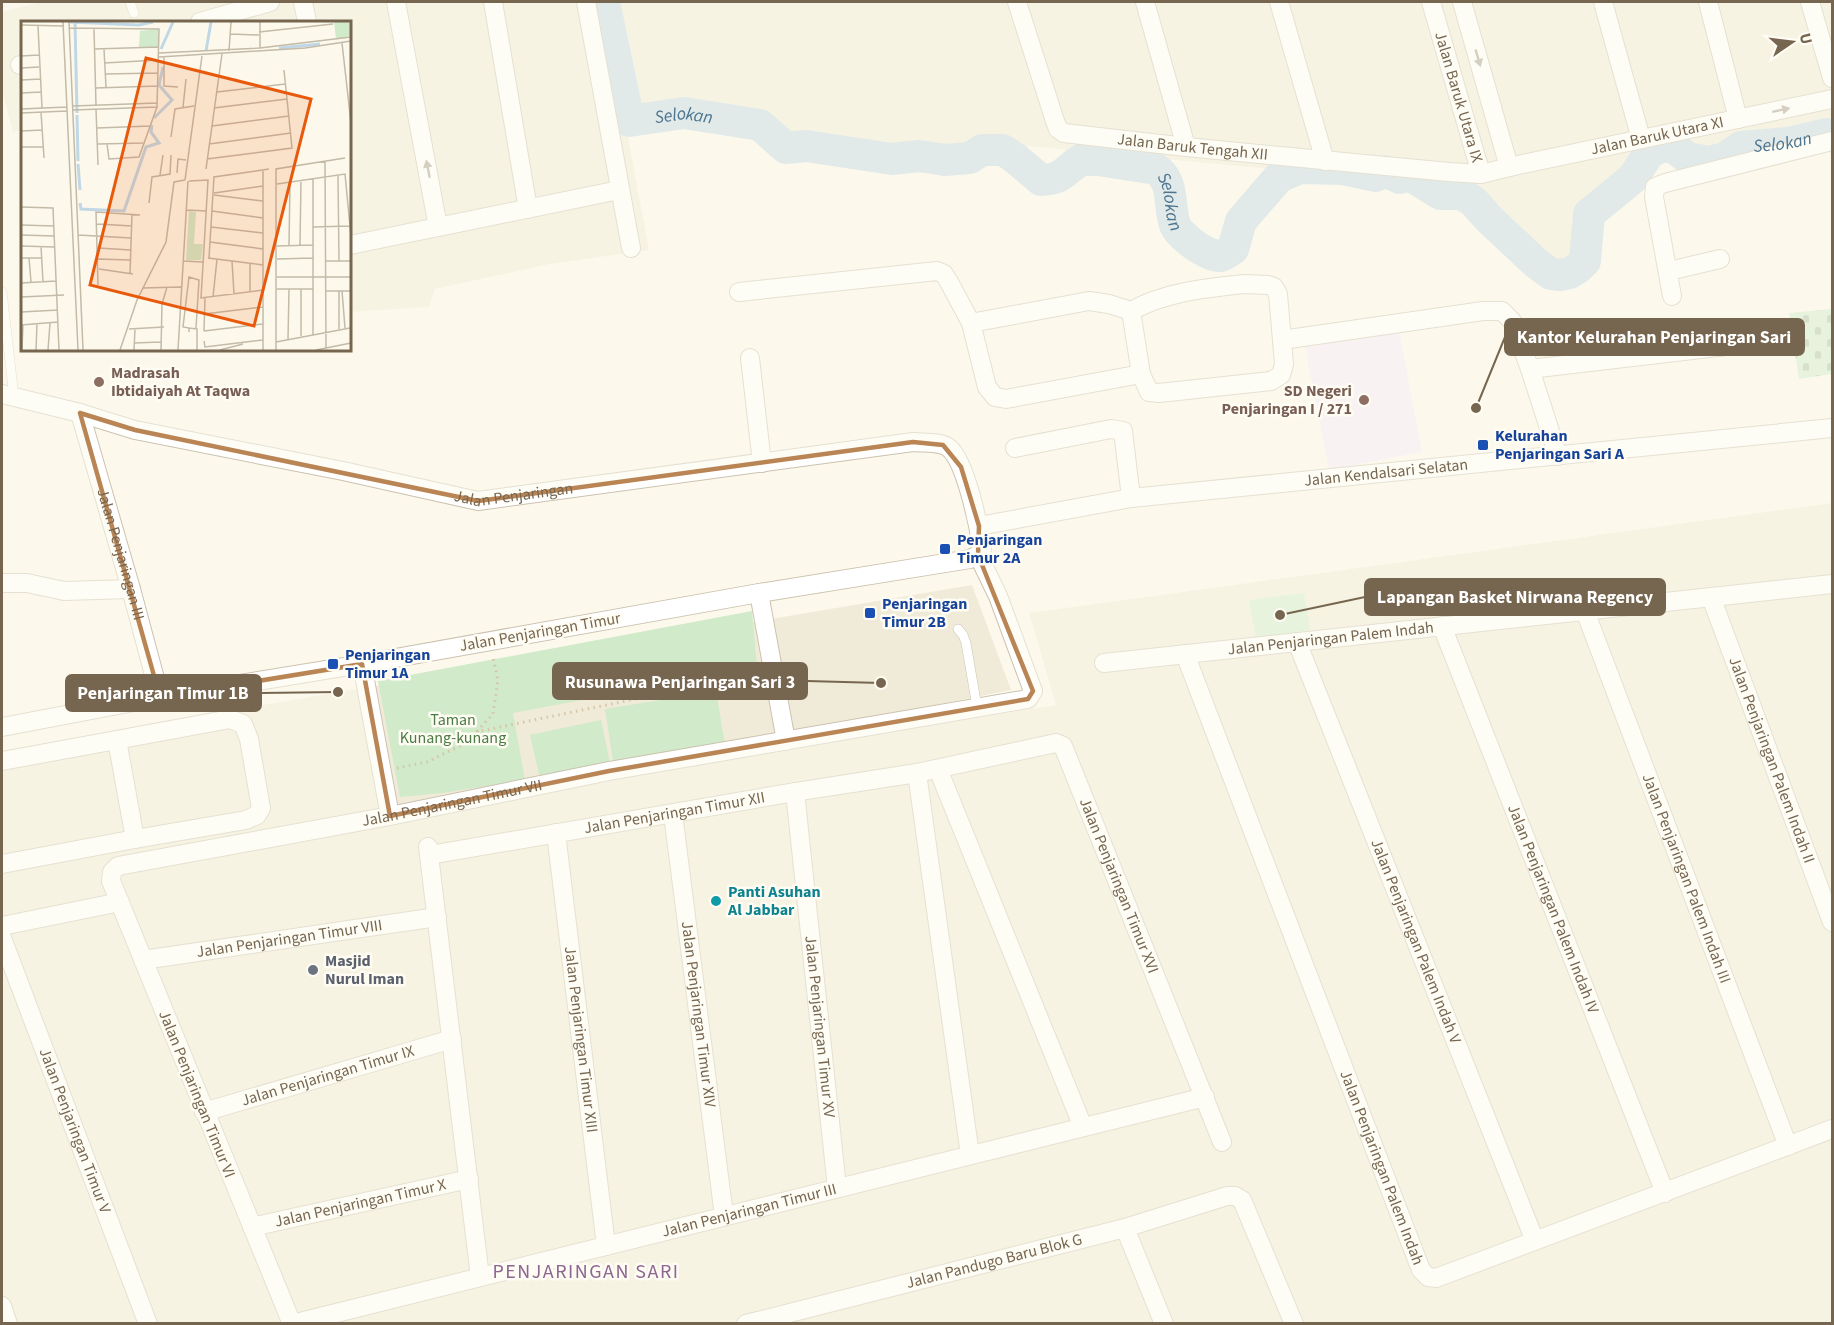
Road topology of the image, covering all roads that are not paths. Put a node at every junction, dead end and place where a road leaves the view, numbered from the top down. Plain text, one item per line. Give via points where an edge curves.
1 (130, 2) edge
2 (270, 2) edge
3 (303, 2) edge
4 (396, 2) edge
5 (493, 2) edge
6 (586, 2) edge
7 (1017, 2) edge
8 (1145, 2) edge
9 (1279, 2) edge
10 (1431, 2) edge
11 (1462, 2) edge
12 (1603, 2) edge
13 (1708, 2) edge
14 (1810, 2) edge
15 (134, 13) dead end
16 (220, 20) edge
17 (307, 21) edge
18 (1833, 78) edge
19 (1833, 99) edge
20 (1738, 119) junction
21 (1641, 139) junction
22 (1833, 141) edge
23 (1186, 147) junction
24 (1325, 161) junction
25 (1509, 167) junction
26 (1461, 172) joint
27 (1481, 174) junction
28 (619, 190) junction
29 (528, 209) junction
30 (438, 227) junction
31 (351, 245) edge
32 (631, 248) dead end
33 (1720, 259) dead end
34 (1669, 271) junction
35 (2, 292) edge
36 (739, 292) dead end
37 (1672, 296) dead end
38 (1131, 311) junction
39 (971, 323) junction
40 (1282, 340) junction
41 (1752, 343) dead end
42 (750, 358) dead end
43 (1530, 369) junction
44 (1141, 374) junction
45 (8, 395) edge
46 (80, 412) junction
47 (1833, 428) edge
48 (1014, 448) dead end
49 (1557, 456) junction
50 (762, 463) junction
51 (1131, 498) junction
52 (979, 526) junction
53 (978, 555) junction
54 (2, 584) edge
55 (1833, 584) edge
56 (131, 589) junction
57 (759, 593) junction
58 (1711, 597) junction
59 (1585, 611) junction
60 (1442, 626) junction
61 (958, 629) dead end
62 (1297, 642) junction
63 (1185, 654) junction
64 (1104, 663) dead end
65 (362, 664) junction
66 (160, 697) junction
67 (977, 707) junction
68 (2, 727) edge
69 (117, 740) junction
70 (786, 741) junction
71 (2, 760) edge
72 (938, 769) junction
73 (917, 773) junction
74 (795, 792) junction
75 (673, 813) junction
76 (390, 816) junction
77 (556, 833) junction
78 (135, 839) junction
79 (2, 864) edge
80 (118, 866) joint
81 (120, 902) junction
82 (437, 917) junction
83 (1833, 922) edge
84 (2, 926) edge
85 (2, 938) edge
86 (143, 960) junction
87 (452, 1039) junction
88 (1205, 1097) junction
89 (204, 1112) junction
90 (1083, 1127) junction
91 (1833, 1130) edge
92 (1222, 1142) dead end
93 (1788, 1146) junction
94 (970, 1155) junction
95 (469, 1179) junction
96 (837, 1188) junction
97 (1665, 1193) junction
98 (724, 1216) junction
99 (252, 1227) junction
100 (1125, 1228) junction
101 (1534, 1241) junction
102 (606, 1246) junction
103 (480, 1277) junction
104 (2, 1306) edge
105 (8, 1323) edge
106 (148, 1323) edge
107 (292, 1323) edge
108 (746, 1323) edge
109 (1164, 1323) edge
110 (1294, 1323) edge

1 - 15 lane
2 - 16 street
3 - 17 street
30 -> 4 street
5 - 29 street
6 - 28 street
7 - 23 street, Jalan Baruk Tengah XII via 1058,129 1064,133
8 - 23 street
9 - 24 street
10 - 27 street, Jalan Baruk Utara IX
11 -> 25 street, Jalan Baruk Utara IX
12 - 21 street
13 - 20 street
14 - 18 street
20 -> 19 street, Jalan Baruk Utara XI
20 - 21 street, Jalan Baruk Utara XI
21 - 25 street, Jalan Baruk Utara XI
22 - 34 street via 1655,187
23 - 24 street, Jalan Baruk Tengah XII
24 - 26 street, Jalan Baruk Tengah XII
25 - 27 street, Jalan Baruk Utara XI
26 - 27 street, Jalan Baruk Utara IX
28 - 29 street
28 - 32 street
29 - 30 street
30 - 31 street
33 - 34 street
34 - 37 street
35 - 45 lane
36 - 39 street via 938,271 950,282
38 - 39 street via 1089,302
38 - 40 street via 1199,289 1244,284 1274,286
38 - 44 street
39 - 44 street via 987,387 995,397 1006,399
40 - 43 street via 1502,311 1512,321
40 - 44 street via 1284,364 1281,375 1271,381 1159,393 1149,392
41 - 43 street
42 - 50 street
43 - 49 street
45 - 46 street, Jalan Penjaringan
46 - 50 street, Jalan Penjaringan via 135,430 478,501
46 - 56 street, Jalan Penjaringan III
47 - 49 street, Jalan Kendalsari Selatan
48 - 51 street via 1111,429 1123,431
49 - 51 street, Jalan Kendalsari Selatan
50 - 52 street, Jalan Penjaringan via 913,442 943,445 961,467
51 - 52 street, Jalan Kendalsari Selatan
52 - 53 street via 982,549
53 - 57 street, Jalan Penjaringan Timur
53 - 67 street, Jalan Penjaringan Timur VII via 999,596 1033,691 1028,699
54 - 56 street via 27,583 64,591
55 - 58 street, Jalan Penjaringan Palem Indah
56 - 66 street, Jalan Penjaringan III
57 - 65 street, Jalan Penjaringan Timur
57 - 70 street
58 - 59 street, Jalan Penjaringan Palem Indah
58 - 83 street, Jalan Penjaringan Palem Indah II
59 - 60 street, Jalan Penjaringan Palem Indah
59 - 93 street, Jalan Penjaringan Palem Indah III
60 - 62 street, Jalan Penjaringan Palem Indah
60 - 97 street, Jalan Penjaringan Palem Indah IV
61 - 67 lane via 966,643
62 - 63 street, Jalan Penjaringan Palem Indah
62 - 101 street, Jalan Penjaringan Palem Indah V
63 - 64 street, Jalan Penjaringan Palem Indah
63 - 101 street, Jalan Penjaringan Palem Indah via 1421,1270 1436,1278
65 - 66 street, Jalan Penjaringan Timur
65 - 76 street
66 - 68 street, Jalan Penjaringan Timur
67 - 70 street, Jalan Penjaringan Timur VII
69 - 71 street
69 - 78 street
69 - 78 street via 230,719 243,724 249,739 261,808 257,815
70 - 76 street, Jalan Penjaringan Timur VII via 609,771
72 - 73 street, Jalan Penjaringan Timur XVI
72 - 88 street, Jalan Penjaringan Timur XVI via 1049,744 1063,746
72 - 90 street
73 - 74 street, Jalan Penjaringan Timur XII
73 - 94 street
74 - 75 street, Jalan Penjaringan Timur XII
74 - 96 street, Jalan Penjaringan Timur XV
75 - 77 street, Jalan Penjaringan Timur XII
75 - 98 street, Jalan Penjaringan Timur XIV
76 - 80 street, Jalan Penjaringan Timur VII
77 - 82 street, Jalan Penjaringan Timur XII via 429,851
77 - 102 street, Jalan Penjaringan Timur XIII
78 - 79 street
80 - 81 street, Jalan Penjaringan Timur VI via 111,880
81 - 84 street
81 - 86 street, Jalan Penjaringan Timur VI
82 - 86 street, Jalan Penjaringan Timur VIII
82 - 87 street, Jalan Penjaringan Timur XII
85 - 106 street, Jalan Penjaringan Timur V
86 - 89 street, Jalan Penjaringan Timur VI
87 - 89 street, Jalan Penjaringan Timur IX
87 - 95 street, Jalan Penjaringan Timur XII
88 - 90 street, Jalan Penjaringan Timur III
88 - 92 street, Jalan Penjaringan Timur XVI
89 - 99 street, Jalan Penjaringan Timur VI
90 - 94 street, Jalan Penjaringan Timur III
91 - 93 street, Jalan Penjaringan Palem Indah
93 - 97 street, Jalan Penjaringan Palem Indah
94 - 96 street, Jalan Penjaringan Timur III
95 - 99 street, Jalan Penjaringan Timur X
95 - 103 street, Jalan Penjaringan Timur XII
96 - 98 street, Jalan Penjaringan Timur III
97 - 101 street, Jalan Penjaringan Palem Indah
98 - 102 street, Jalan Penjaringan Timur III
99 - 107 street, Jalan Penjaringan Timur VI
100 - 108 street, Jalan Pandugo Baru Blok G
100 - 109 street
100 - 110 street, Jalan Pandugo Baru Blok G via 1235,1196 1242,1200
102 - 103 street, Jalan Penjaringan Timur III
103 - 107 street, Jalan Penjaringan Timur III
104 - 105 street

